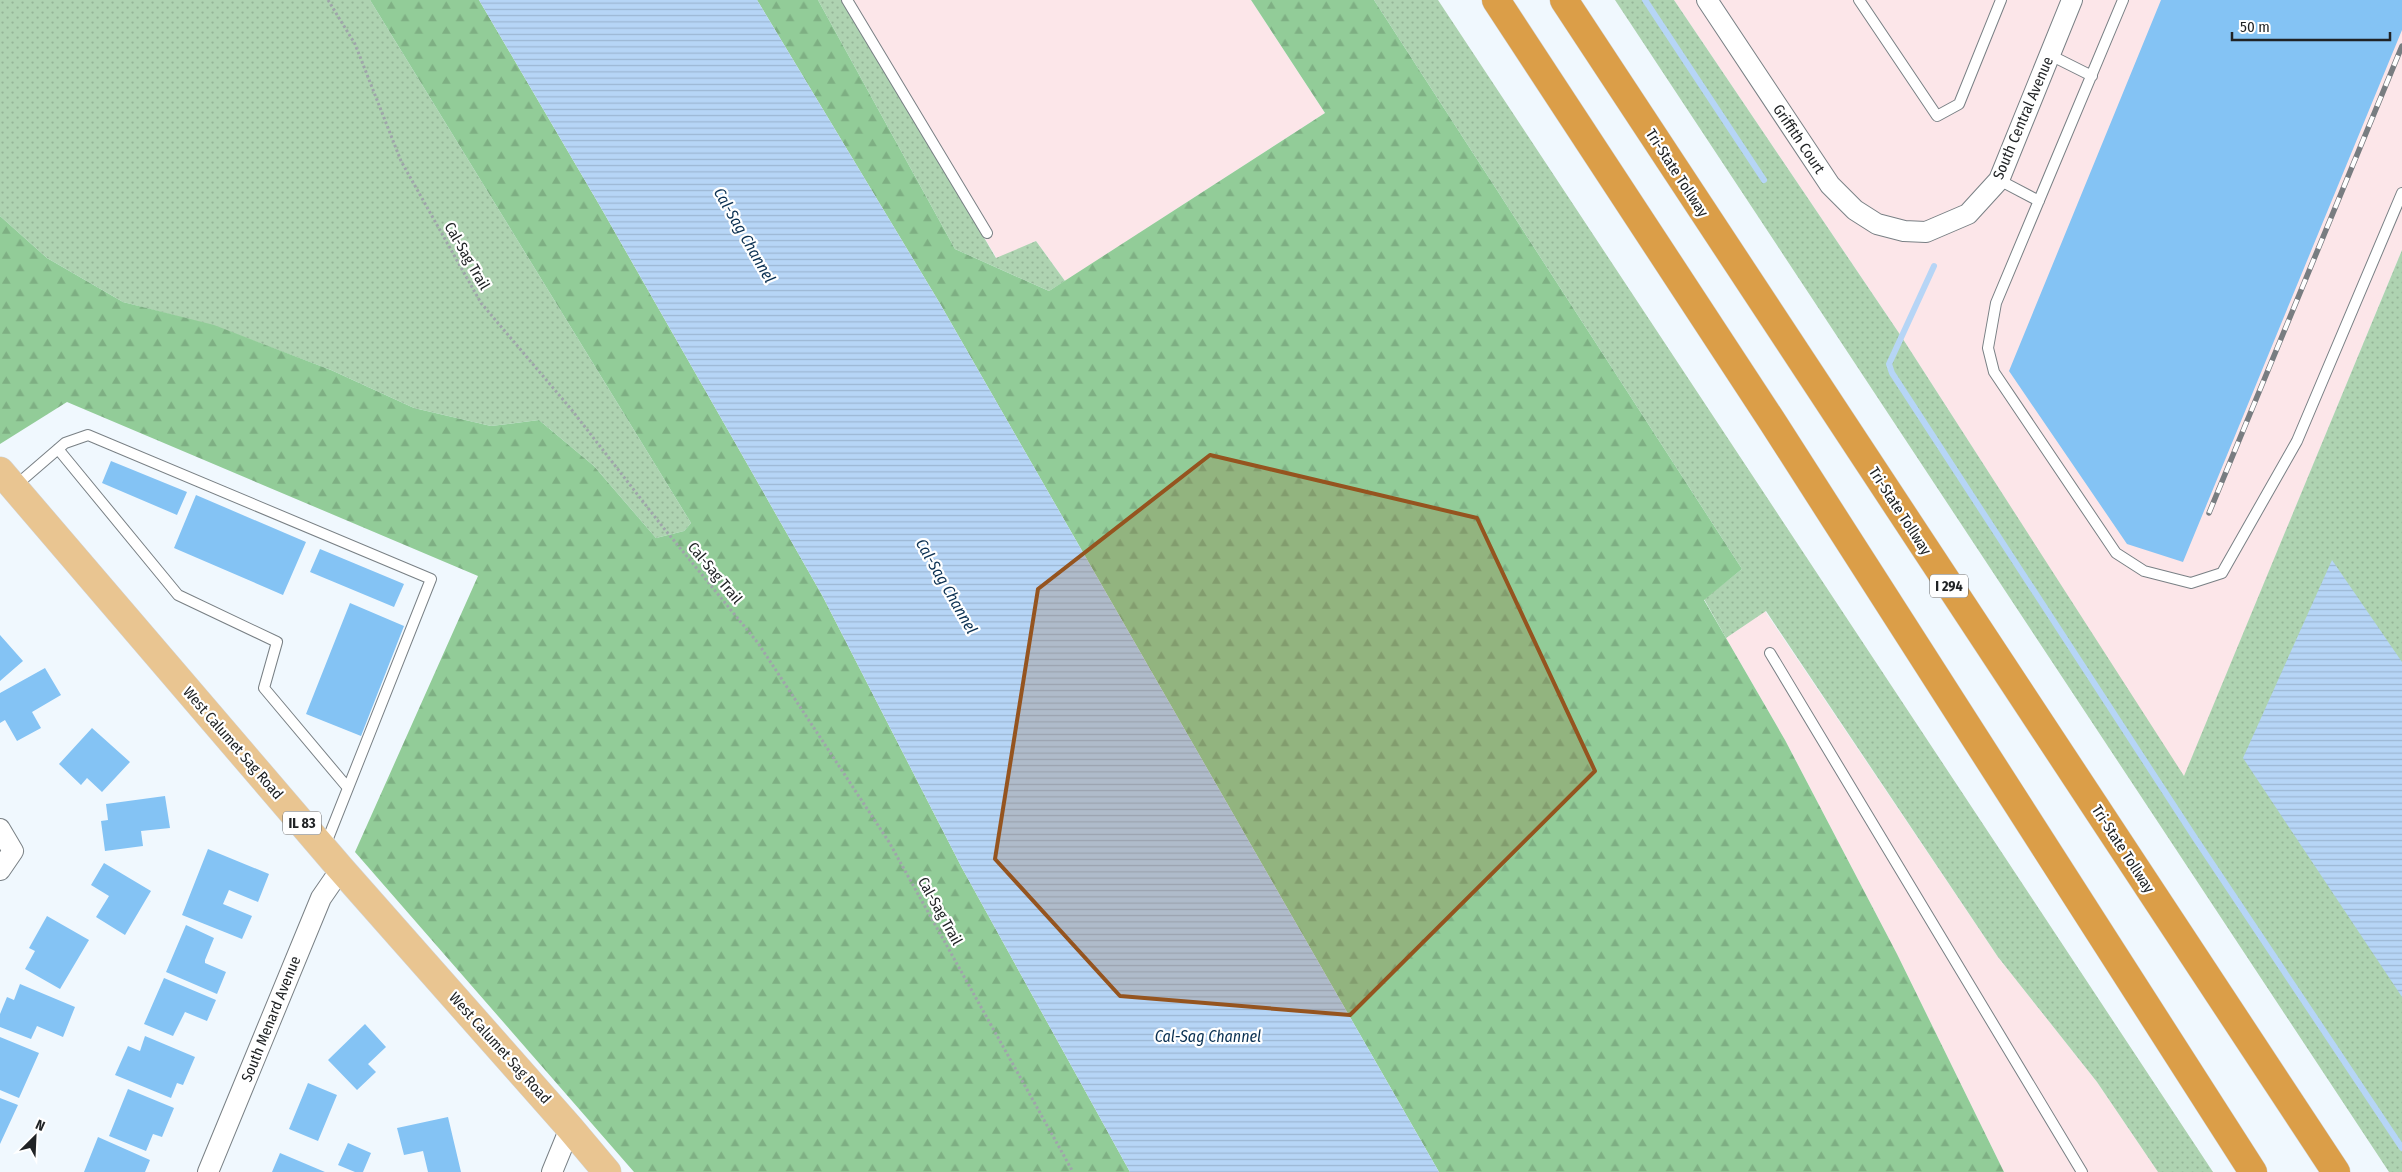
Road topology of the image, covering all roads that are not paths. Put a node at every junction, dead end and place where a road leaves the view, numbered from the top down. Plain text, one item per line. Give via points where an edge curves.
1 (848, 0) edge
2 (1496, 0) edge
3 (1564, 0) edge
4 (1707, 0) edge
5 (1859, 0) edge
6 (2001, 0) edge
7 (2072, 0) edge
8 (2123, 0) edge
9 (2050, 55) junction
10 (2092, 76) junction
11 (1999, 180) junction
12 (2402, 193) edge
13 (2039, 201) junction
14 (1926, 232) joint
15 (987, 233) dead end
16 (58, 449) junction
17 (7, 479) edge
18 (1770, 653) dead end
19 (348, 788) junction
20 (0, 829) edge
21 (332, 859) junction
22 (0, 870) edge
23 (570, 1128) junction
24 (208, 1172) edge
25 (552, 1172) edge
26 (607, 1172) edge
27 (2082, 1172) edge
28 (2253, 1172) edge
29 (2336, 1172) edge

1 - 15 lane
2 - 28 highway via 1777,429
3 - 29 highway, Tri-State Tollway / I 294
4 - 14 street, Griffith Court via 1830,185 1855,210 1877,224 1904,231
5 - 6 lane via 1937,116 1959,104
7 - 9 street, South Central Avenue
8 - 10 lane
9 - 10 lane
9 - 11 street, South Central Avenue
10 - 13 lane
11 - 13 lane
11 - 14 street, South Central Avenue via 1968,214
12 - 13 lane via 2297,442 2222,573 2191,582 2144,571 2116,553 1994,372 1988,348 1996,303
16 - 17 lane
16 - 19 lane via 178,595 277,642 264,688
16 - 19 lane via 88,435 431,579
17 - 21 main road, West Calumet Sag Road / IL 83
18 - 27 lane
19 - 21 lane
20 - 22 street via 13,851
21 - 23 main road, West Calumet Sag Road / IL 83
21 - 24 street, South Menard Avenue via 321,898
23 - 25 street
23 - 26 main road, West Calumet Sag Road / IL 83

